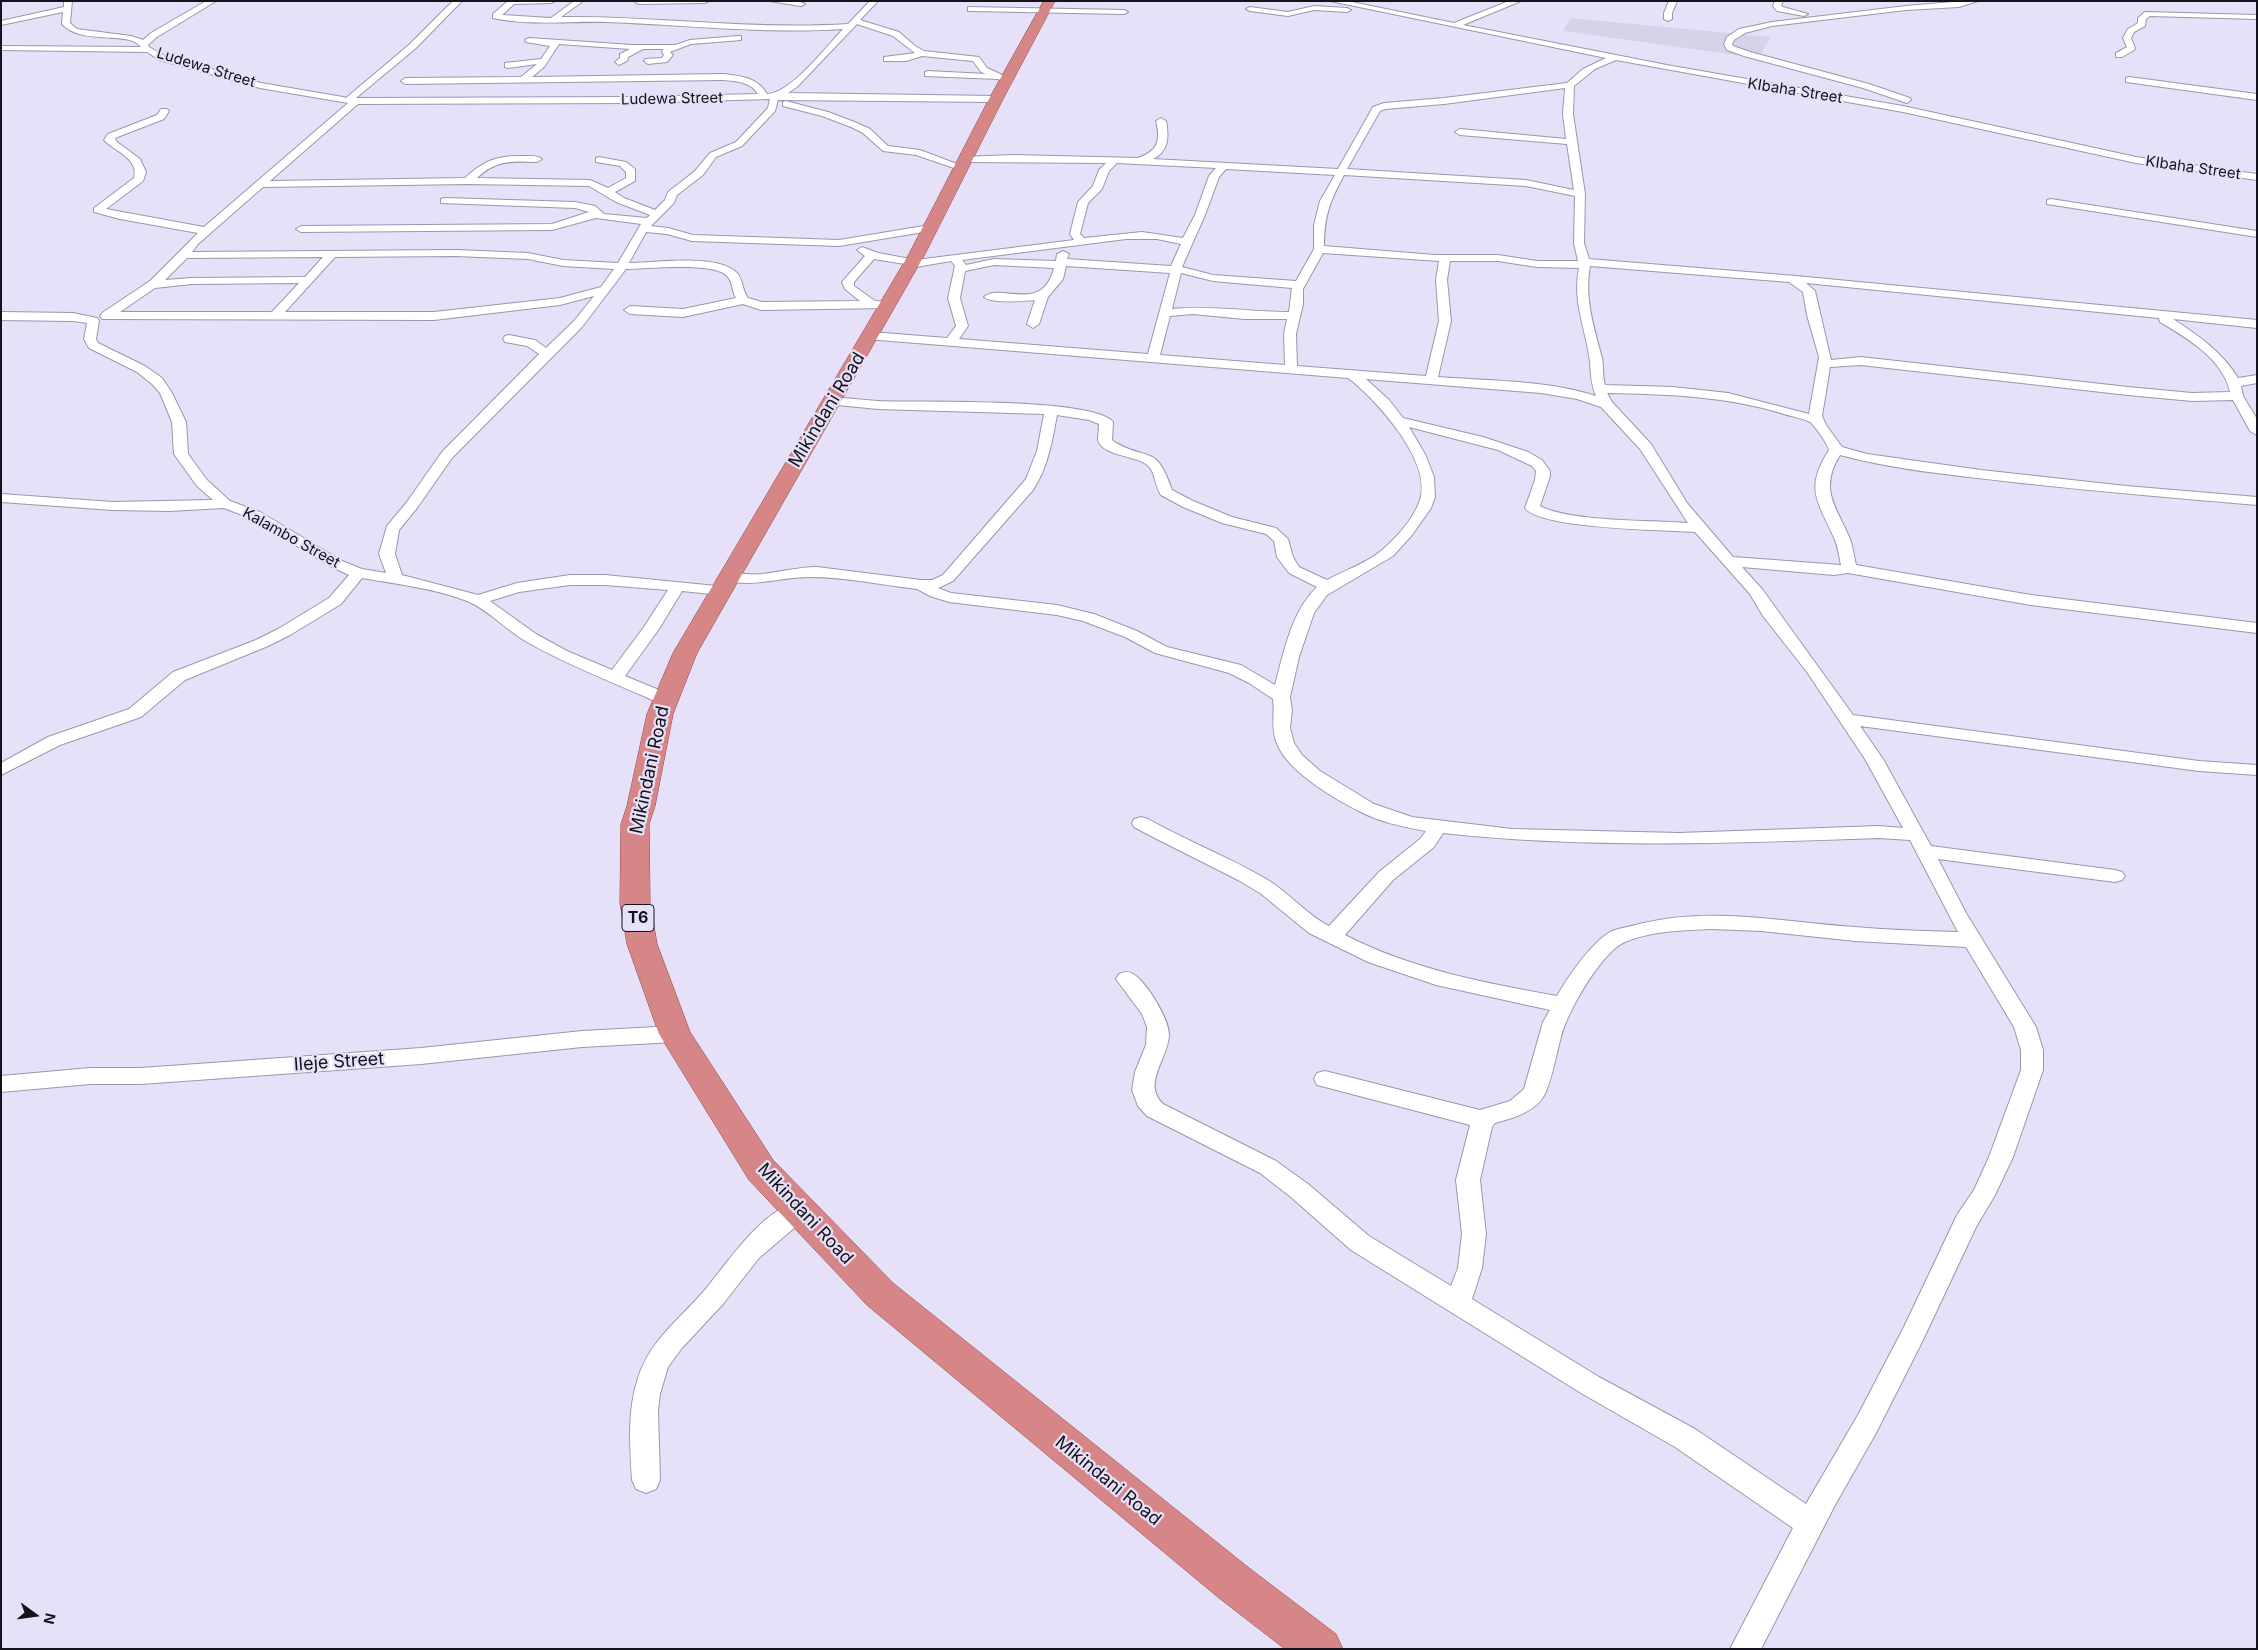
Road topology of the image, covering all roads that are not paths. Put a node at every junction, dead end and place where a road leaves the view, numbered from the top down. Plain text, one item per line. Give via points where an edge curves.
1 (212, 1) edge
2 (458, 1) edge
3 (513, 1) edge
4 (551, 1) edge
5 (579, 1) edge
6 (704, 1) edge
7 (773, 1) edge
8 (874, 1) edge
9 (1334, 1) edge
10 (1517, 1) edge
11 (1673, 1) edge
12 (1779, 1) edge
13 (1974, 1) edge
14 (638, 2) edge
15 (690, 2) edge
16 (802, 2) edge
17 (67, 5) edge
18 (1047, 6) edge
19 (971, 9) dead end
20 (1250, 9) dead end
21 (810, 10) dead end
22 (645, 11) dead end
23 (1378, 11) junction
24 (1124, 12) dead end
25 (664, 14) dead end
26 (2257, 17) edge
27 (554, 19) junction
28 (1668, 19) dead end
29 (1817, 19) junction
30 (1, 23) edge
31 (854, 23) junction
32 (1455, 25) junction
33 (671, 26) junction
34 (654, 29) junction
35 (754, 30) junction
36 (529, 40) dead end
37 (551, 42) junction
38 (146, 47) junction
39 (642, 47) junction
40 (675, 47) junction
41 (1, 48) edge
42 (922, 53) junction
43 (2119, 55) dead end
44 (1617, 57) junction
45 (887, 59) dead end
46 (544, 61) junction
47 (619, 62) dead end
48 (648, 62) dead end
49 (508, 65) dead end
50 (554, 68) junction
51 (534, 70) junction
52 (928, 74) dead end
53 (541, 80) junction
54 (2130, 80) dead end
55 (521, 81) junction
56 (405, 82) dead end
57 (1000, 85) junction
58 (1570, 85) junction
59 (2257, 97) edge
60 (772, 98) junction
61 (352, 101) junction
62 (164, 111) dead end
63 (1940, 118) junction
64 (1161, 121) dead end
65 (1460, 132) dead end
66 (1571, 142) junction
67 (537, 159) dead end
68 (599, 160) dead end
69 (1114, 161) junction
70 (1138, 162) junction
71 (962, 163) junction
72 (1223, 166) junction
73 (1341, 172) junction
74 (1567, 175) junction
75 (2257, 177) edge
76 (468, 181) junction
77 (261, 184) junction
78 (1541, 184) junction
79 (608, 192) junction
80 (1580, 194) junction
81 (445, 201) dead end
82 (2051, 202) dead end
83 (596, 215) junction
84 (649, 221) junction
85 (930, 228) junction
86 (301, 229) dead end
87 (206, 232) junction
88 (2257, 234) edge
89 (850, 242) junction
90 (1187, 242) junction
91 (1075, 243) junction
92 (1319, 249) junction
93 (333, 253) junction
94 (185, 255) junction
95 (872, 255) junction
96 (950, 257) junction
97 (1445, 259) junction
98 (1060, 263) junction
99 (1584, 263) junction
100 (911, 264) junction
101 (622, 266) junction
102 (961, 269) junction
103 (1176, 270) junction
104 (1792, 279) junction
105 (308, 280) junction
106 (1298, 285) junction
107 (151, 286) junction
108 (604, 290) junction
109 (1043, 294) junction
110 (990, 297) dead end
111 (744, 300) junction
112 (880, 304) junction
113 (630, 310) dead end
114 (1165, 312) junction
115 (2156, 315) junction
116 (1, 316) edge
117 (275, 316) junction
118 (1294, 316) junction
119 (100, 319) junction
120 (1033, 324) dead end
121 (2257, 324) edge
122 (872, 336) junction
123 (508, 339) dead end
124 (951, 342) junction
125 (547, 354) junction
126 (1153, 358) junction
127 (1824, 364) junction
128 (1291, 368) junction
129 (1350, 373) junction
130 (1431, 379) junction
131 (2257, 379) edge
132 (2236, 389) junction
133 (1603, 397) junction
134 (832, 401) junction
135 (1051, 411) junction
136 (1816, 420) junction
137 (1400, 421) junction
138 (2257, 431) edge
139 (1836, 450) junction
140 (1, 498) edge
141 (2257, 501) edge
142 (225, 504) junction
143 (1699, 528) junction
144 (1728, 561) junction
145 (1846, 568) junction
146 (358, 573) junction
147 (395, 578) junction
148 (724, 583) junction
149 (922, 585) junction
150 (678, 586) junction
151 (1329, 587) junction
152 (477, 600) junction
153 (2257, 628) edge
154 (614, 678) junction
155 (1281, 697) junction
156 (665, 699) junction
157 (1846, 719) junction
158 (1, 770) edge
159 (2257, 770) edge
160 (1141, 823) dead end
161 (1438, 827) junction
162 (1921, 843) junction
163 (2115, 876) dead end
164 (1332, 936) junction
165 (1972, 940) junction
166 (1126, 979) dead end
167 (1564, 1004) junction
168 (675, 1034) junction
169 (1325, 1079) dead end
170 (1, 1084) edge
171 (1484, 1120) junction
172 (799, 1210) junction
173 (1458, 1304) junction
174 (646, 1480) dead end
175 (1811, 1524) junction
176 (1320, 1649) edge
177 (1745, 1649) edge

1 - 38 street via 154,35
2 - 61 street
3 - 4 street
3 - 27 street via 496,16
5 - 27 street
6 - 15 street
7 - 16 street
8 - 31 street
9 - 23 street, KIbaha Street
10 - 32 street
11 - 28 street
12 - 29 street via 1777,6 1780,9
13 - 29 street
14 - 15 street
14 - 22 street via 636,9
15 - 33 street via 692,12
16 - 21 street
17 - 30 street
17 - 38 street, Ludewa Street via 66,24 74,31 131,38
18 - 19 street
18 - 24 street
18 - 57 highway, Mikindani Road / T6
20 - 23 street via 1288,14 1314,8
23 - 32 street, KIbaha Street
25 - 34 street
26 - 43 street via 2148,14 2142,18 2141,26 2131,31 2127,38 2131,48
27 - 34 street
29 - 63 street via 1758,26 1732,36 1728,44 1730,48 1748,54 1916,102 1935,111
31 - 35 street via 818,29
31 - 42 street via 896,34
31 - 60 street via 794,85
32 - 44 street, KIbaha Street
33 - 34 street
33 - 35 street
34 - 39 street via 649,43
35 - 40 street via 739,38 690,42
36 - 37 street
37 - 39 street
37 - 46 street via 555,45
38 - 41 street
38 - 61 street, Ludewa Street via 162,58 220,75
39 - 40 street
39 - 47 street
40 - 48 street via 665,51 669,55 664,60
42 - 45 street
42 - 57 street via 976,59
44 - 58 street via 1585,71
44 - 63 street, KIbaha Street
46 - 49 street
46 - 50 street
46 - 51 street
50 - 51 street
50 - 53 street
51 - 55 street
52 - 57 street
53 - 55 street
53 - 60 street via 733,78 758,86
54 - 59 street
55 - 56 street
57 - 60 street, Ludewa Street
57 - 71 highway, Mikindani Road / T6
58 - 66 street via 1568,114
58 - 73 street via 1378,107
60 - 61 street, Ludewa Street
60 - 71 street via 857,126 886,149 918,152
60 - 84 street via 772,109 739,144 709,158 702,170 672,194 670,201
61 - 77 street
62 - 87 street via 156,119 111,136 109,140 138,163 141,174 139,179 98,210
63 - 75 street, KIbaha Street via 2136,160
64 - 70 street via 1165,135 1162,145 1151,157
65 - 66 street
66 - 74 street
67 - 76 street via 490,161
68 - 79 street via 623,164 631,171 631,179
69 - 70 street
69 - 71 street via 1014,158
69 - 91 street via 1104,170 1098,187 1083,202
70 - 72 street
71 - 85 highway, Mikindani Road / T6
72 - 73 street
72 - 90 street via 1214,176
73 - 78 street
73 - 92 street via 1321,213
74 - 78 street
74 - 80 street
76 - 77 street
76 - 79 street via 590,183
77 - 87 street
78 - 80 street
79 - 84 street
80 - 99 street via 1579,243
81 - 83 street via 575,205 591,208
82 - 88 street
83 - 84 street
83 - 86 street via 581,216 552,227
84 - 89 street via 692,238 784,243
84 - 101 street
85 - 89 street
85 - 100 highway, Mikindani Road / T6
87 - 94 street
89 - 95 street
90 - 91 street via 1160,236 1132,236
90 - 103 street
91 - 96 street
91 - 98 street
92 - 97 street
92 - 106 street
93 - 94 street
93 - 101 street via 507,255 563,263
93 - 105 street
94 - 107 street
95 - 100 street
95 - 112 street via 848,282 849,287
96 - 100 street
96 - 102 street via 959,262
97 - 99 street via 1498,258 1537,264
97 - 130 street via 1440,282 1445,316
98 - 102 street via 994,262
98 - 103 street
98 - 109 street via 1057,279
99 - 104 street
99 - 133 street via 1582,296
100 - 112 highway, Mikindani Road / T6
101 - 108 street
101 - 111 street via 683,263 718,267 734,276
102 - 124 street via 954,298 962,326
103 - 106 street via 1213,278
103 - 114 street
104 - 115 street
104 - 127 street via 1809,291
105 - 107 street via 192,281
105 - 117 street
106 - 118 street
107 - 119 street
108 - 117 street via 560,301 451,315
108 - 125 street via 578,324
109 - 110 street via 1023,298
109 - 120 street
111 - 112 street via 760,306
111 - 113 street via 683,312
112 - 122 highway, Mikindani Road / T6
114 - 118 street via 1194,310
114 - 126 street
115 - 121 street
115 - 132 street via 2185,331 2212,353 2224,365
116 - 119 street
117 - 119 street
118 - 128 street via 1290,334
119 - 142 street, Kalambo Street via 90,339 93,345 141,369 157,381 179,422 181,454 202,483
122 - 124 street
122 - 134 highway, Mikindani Road / T6
123 - 125 street via 531,343
124 - 126 street
125 - 147 street via 447,455 392,529 387,554
126 - 128 street
127 - 132 street via 1885,363 2192,397
127 - 136 street
128 - 129 street
129 - 130 street
129 - 137 street via 1373,390
130 - 133 street
131 - 132 street
132 - 138 street
133 - 136 street via 1665,391 1726,397
133 - 143 street via 1646,447
134 - 135 street
134 - 148 highway, Mikindani Road / T6
135 - 149 street via 1044,451 1026,490 948,578
135 - 151 street via 1101,418 1107,425 1105,441 1112,448 1150,460 1159,470 1166,492 1221,517 1272,531 1281,539 1285,557 1294,570
136 - 139 street
137 - 143 street via 1487,443 1533,459 1543,472 1532,508 1540,514
137 - 151 street via 1424,464 1429,483 1425,507 1386,554
139 - 141 street via 1867,458 1981,474
139 - 145 street via 1826,466 1824,502 1843,540 1849,566
140 - 142 street via 125,507
142 - 146 street, Kalambo Street via 255,515
143 - 144 street
144 - 145 street via 1825,570
144 - 157 street via 1756,592
145 - 153 street via 2031,600
146 - 147 street, Kalambo Street
146 - 158 street via 335,601 284,632 178,676 135,712 54,741
147 - 152 street, Kalambo Street
148 - 149 street via 817,572
148 - 150 street
148 - 156 highway, Mikindani Road / T6 via 685,653
149 - 155 street via 950,596 1088,617 1160,650 1235,669
150 - 152 street via 570,580 517,588
150 - 154 street
151 - 155 street via 1306,611
152 - 154 street, Kalambo Street via 545,645
154 - 156 street, Kalambo Street
155 - 161 street via 1284,743 1314,775 1367,808
156 - 168 highway, Mikindani Road / T6 via 635,824 635,896 642,944
157 - 159 street via 2199,766
157 - 162 street via 1874,759
160 - 164 street via 1168,840 1260,884
161 - 162 street via 1512,835 1679,839 1879,832
161 - 164 street via 1427,843 1386,876
162 - 163 street
162 - 165 street
164 - 167 street via 1404,969
165 - 167 street via 1854,934 1753,924 1712,922 1677,925 1617,937 1595,957
165 - 175 street via 2025,1027 2032,1050 2032,1070 2001,1157 1983,1196 1966,1222 1867,1424
166 - 173 street via 1154,1016 1158,1029 1143,1085 1145,1100 1156,1110 1268,1167 1360,1243
167 - 171 street via 1554,1022 1534,1093 1518,1107
168 - 170 street, Ileje Street via 582,1039 421,1056
168 - 172 highway, Mikindani Road / T6 via 760,1170
169 - 171 street
171 - 173 street via 1478,1132 1468,1180 1474,1234 1470,1268
172 - 174 street via 772,1229 744,1257 709,1302 665,1349 650,1378 646,1400 643,1445
172 - 176 highway, Mikindani Road / T6 via 880,1294 1234,1583
173 - 175 street via 1590,1385 1685,1438
175 - 177 street

